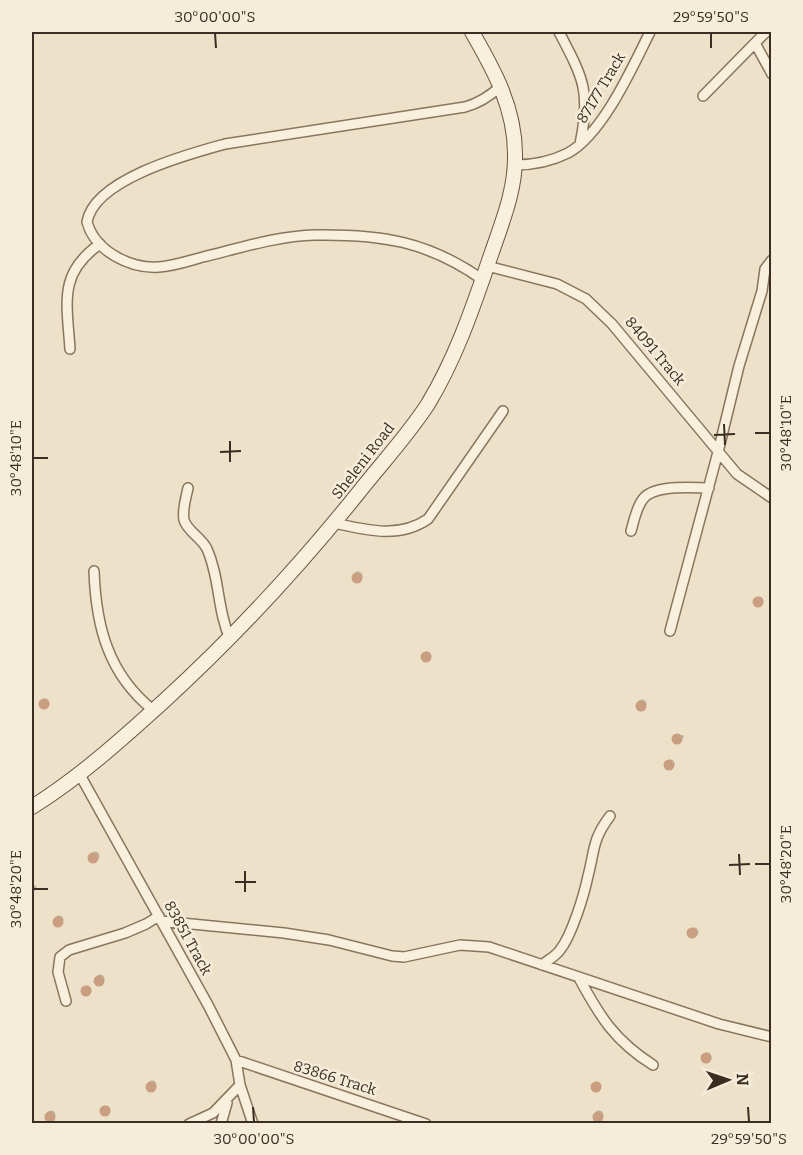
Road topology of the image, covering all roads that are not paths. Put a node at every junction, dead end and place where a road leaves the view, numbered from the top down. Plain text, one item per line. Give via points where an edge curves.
1 (472, 32) edge
2 (559, 32) edge
3 (650, 32) edge
4 (766, 32) edge
5 (755, 43) junction
6 (771, 74) edge
7 (501, 86) junction
8 (703, 96) dead end
9 (580, 144) junction
10 (515, 165) junction
11 (99, 244) junction
12 (771, 260) edge
13 (487, 266) junction
14 (483, 280) junction
15 (70, 348) dead end
16 (503, 411) dead end
17 (718, 452) junction
18 (188, 488) dead end
19 (709, 488) junction
20 (771, 498) edge
21 (334, 523) junction
22 (630, 531) dead end
23 (94, 571) dead end
24 (670, 631) dead end
25 (230, 639) junction
26 (153, 710) junction
27 (80, 775) junction
28 (32, 807) edge
29 (610, 816) dead end
30 (160, 918) junction
31 (542, 964) junction
32 (579, 978) junction
33 (66, 1000) dead end
34 (771, 1037) edge
35 (236, 1060) junction
36 (653, 1065) dead end
37 (240, 1085) junction
38 (228, 1099) junction
39 (189, 1124) edge
40 (220, 1124) edge
41 (253, 1124) edge
42 (426, 1124) edge

1 - 7 street, Sheleni Road
2 - 9 street via 585,91 586,116
3 - 9 street, 87177 Track via 611,105
4 - 5 street
5 - 6 street
5 - 8 street
7 - 10 street, Sheleni Road via 513,127
7 - 11 street via 488,98 465,107 225,144 161,164 121,182 92,209 87,222
9 - 10 street, 87177 Track via 540,163
10 - 13 street, Sheleni Road via 510,198
11 - 14 street via 134,265 158,267 286,237 386,239 439,253
11 - 15 street via 78,263 69,281
12 - 17 street via 765,269
13 - 14 street, Sheleni Road
13 - 17 street, 84091 Track via 557,284 586,299 612,324
14 - 21 street, Sheleni Road via 452,360 426,406
16 - 21 street via 428,519 419,525 383,532
17 - 19 street
17 - 20 street, 84091 Track via 737,474
18 - 25 street via 183,510 185,524 208,551 222,621
19 - 22 street via 652,492 643,500
19 - 24 street
21 - 25 street, Sheleni Road
23 - 26 street via 99,627 105,644 131,690
25 - 26 street, Sheleni Road
26 - 27 street, Sheleni Road
27 - 28 street, Sheleni Road
27 - 30 street, 83851 Track
29 - 31 street via 597,836 588,879 568,936 560,951
30 - 31 street via 329,940 392,956 475,945
30 - 33 street via 69,950 60,957 58,972
30 - 35 street, 83851 Track
31 - 32 street
32 - 34 street
32 - 36 street via 618,1039
35 - 37 street, 83851 Track
35 - 42 street, 83866 Track
37 - 38 street
37 - 41 street, 83851 Track
38 - 39 street via 213,1113
38 - 40 street

